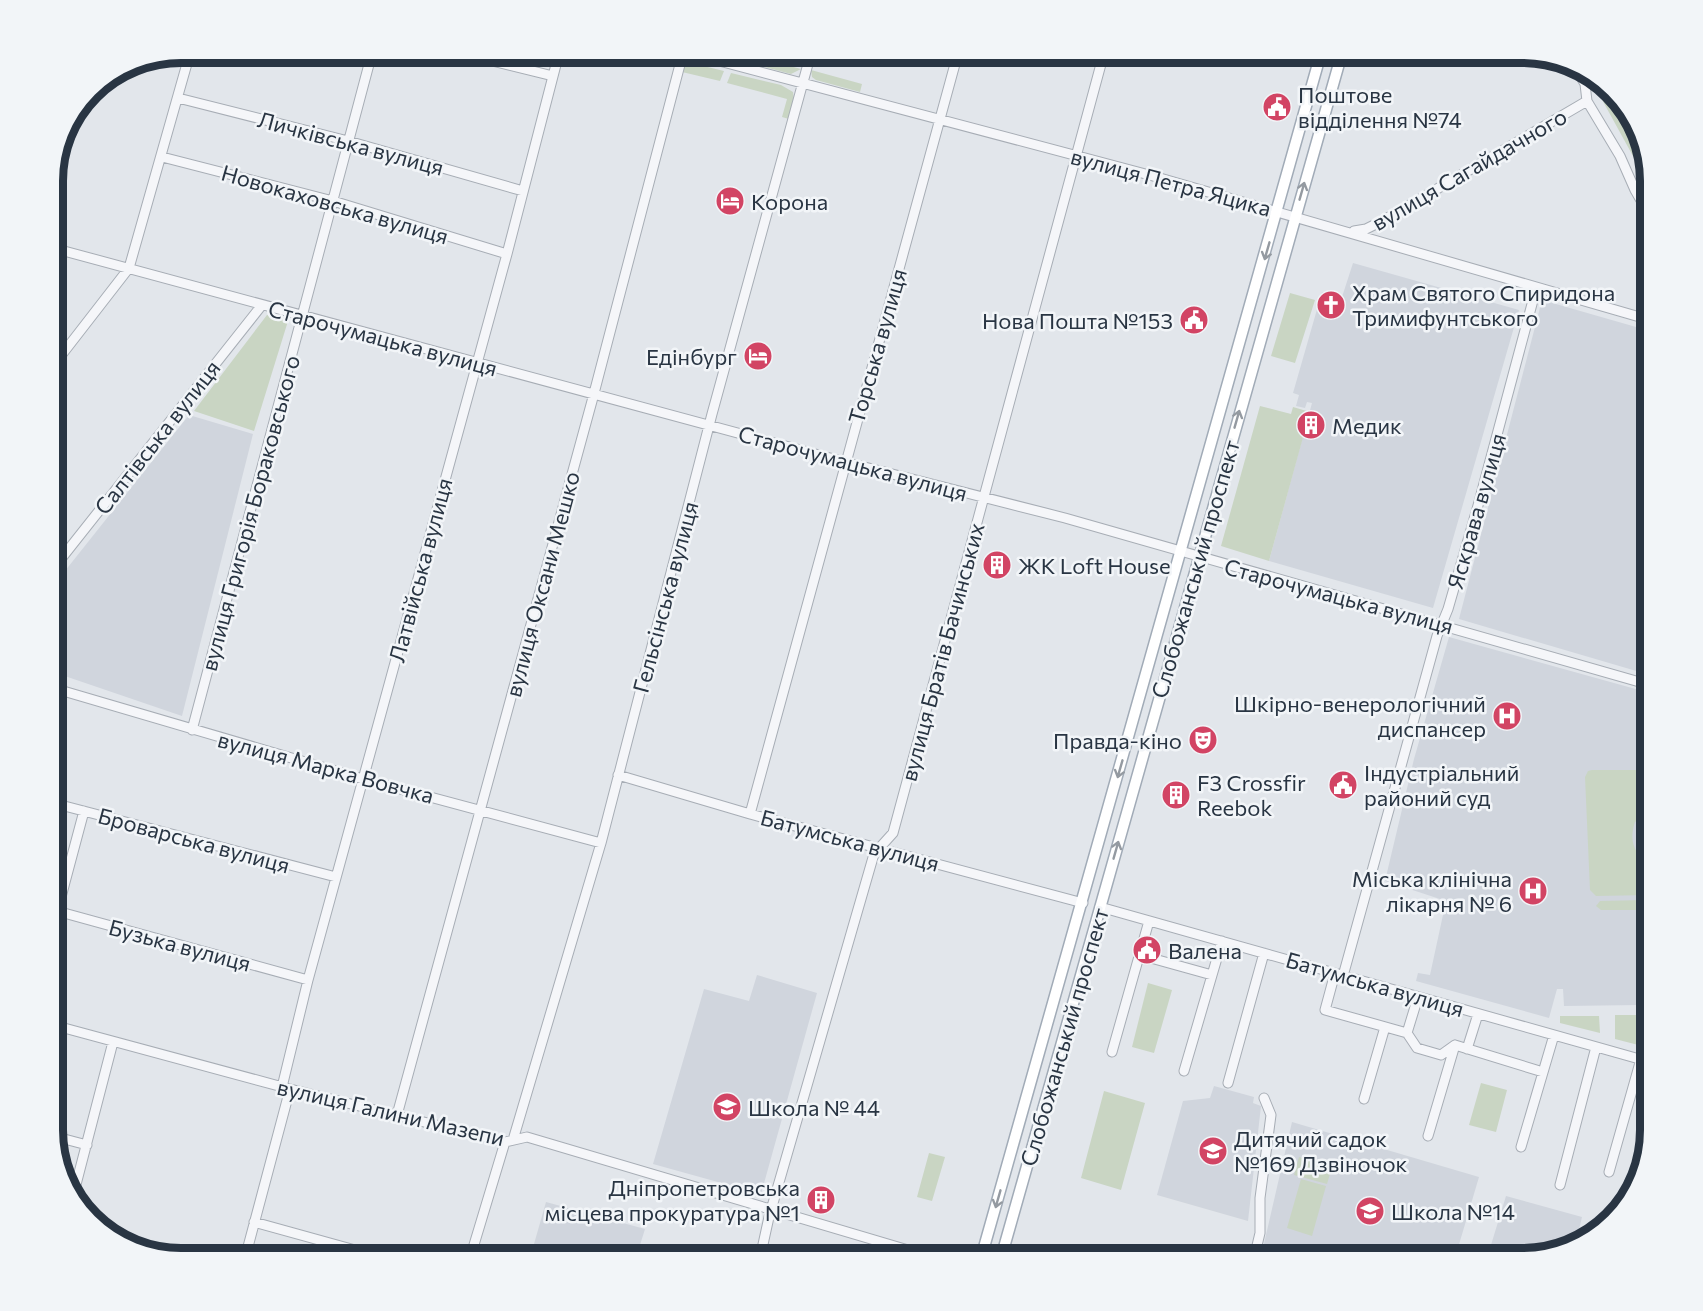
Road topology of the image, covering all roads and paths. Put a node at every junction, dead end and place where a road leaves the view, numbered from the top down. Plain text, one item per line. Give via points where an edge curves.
1 (187, 63) edge
2 (369, 63) edge
3 (503, 63) edge
4 (556, 63) edge
5 (680, 63) edge
6 (728, 63) edge
7 (808, 63) edge
8 (955, 63) edge
9 (1101, 63) edge
10 (1319, 63) edge
11 (1339, 63) edge
12 (553, 76) junction
13 (1583, 81) edge
14 (803, 84) junction
15 (178, 98) junction
16 (1587, 101) junction
17 (940, 121) junction
18 (348, 141) junction
19 (1076, 156) junction
20 (162, 157) junction
21 (523, 190) junction
22 (1640, 199) edge
23 (333, 201) junction
24 (1278, 212) junction
25 (1295, 216) junction
26 (1348, 231) junction
27 (63, 251) edge
28 (507, 254) junction
29 (129, 268) junction
30 (1536, 289) junction
31 (262, 305) junction
32 (303, 316) junction
33 (1640, 317) edge
34 (63, 353) edge
35 (477, 363) junction
36 (593, 394) junction
37 (710, 425) junction
38 (845, 462) junction
39 (983, 497) junction
40 (1181, 551) junction
41 (1198, 556) junction
42 (63, 557) edge
43 (1442, 625) junction
44 (1640, 682) edge
45 (63, 691) edge
46 (192, 730) junction
47 (618, 775) junction
48 (363, 779) junction
49 (63, 806) edge
50 (480, 809) junction
51 (84, 811) junction
52 (750, 814) junction
53 (601, 843) junction
54 (882, 849) junction
55 (336, 877) junction
56 (63, 883) edge
57 (1083, 903) junction
58 (1100, 907) junction
59 (63, 913) edge
60 (1149, 921) junction
61 (1222, 941) junction
62 (1264, 953) junction
63 (1140, 955) junction
64 (1339, 974) junction
65 (1212, 975) junction
66 (308, 980) junction
67 (1419, 997) junction
68 (1478, 1014) junction
69 (1385, 1027) junction
70 (63, 1028) edge
71 (1407, 1034) junction
72 (1554, 1035) junction
73 (113, 1042) junction
74 (1455, 1046) junction
75 (1596, 1047) junction
76 (1467, 1049) junction
77 (1112, 1052) dead end
78 (1640, 1058) edge
79 (1184, 1071) dead end
80 (1543, 1072) junction
81 (1640, 1078) edge
82 (1228, 1083) dead end
83 (286, 1088) junction
84 (1264, 1098) dead end
85 (1364, 1099) dead end
86 (397, 1115) junction
87 (1428, 1136) dead end
88 (63, 1139) edge
89 (509, 1141) junction
90 (87, 1145) junction
91 (1521, 1147) dead end
92 (1609, 1172) dead end
93 (76, 1184) edge
94 (1560, 1185) dead end
95 (771, 1209) junction
96 (254, 1222) junction
97 (248, 1248) edge
98 (348, 1248) edge
99 (473, 1248) edge
100 (762, 1248) edge
101 (902, 1248) edge
102 (984, 1248) edge
103 (1004, 1248) edge
104 (1256, 1248) edge

1 - 15 street
2 - 18 street, вулиця Григорія Бораковського
3 - 12 street
4 - 12 street, Латвійська вулиця
5 - 36 street, вулиця Оксани Мешко
6 - 14 street, вулиця Петра Яцика
7 - 14 street, Гельсінська вулиця
8 - 17 street, Торська вулиця
9 - 19 street, вулиця Братів Бачинських
10 - 24 main road, Слобожанський проспект
25 -> 11 main road, Слобожанський проспект
12 - 21 street, Латвійська вулиця
13 - 16 street
14 - 17 street, вулиця Петра Яцика
14 - 37 street, Гельсінська вулиця
15 - 18 street, Личківська вулиця
15 - 20 street
16 - 22 street
16 - 26 street, вулиця Сагайдачного via 1384,220 1366,229
17 - 19 street, вулиця Петра Яцика
17 - 38 street, Торська вулиця
18 - 21 street, Личківська вулиця
18 - 23 street, вулиця Григорія Бораковського
19 - 24 street, вулиця Петра Яцика
19 - 39 street, вулиця Братів Бачинських
20 - 23 street, Новокаховська вулиця
20 - 29 street
21 - 28 street, Латвійська вулиця
23 - 28 street, Новокаховська вулиця
23 - 32 street, вулиця Григорія Бораковського
24 - 25 street, вулиця Петра Яцика
24 -> 40 main road, Слобожанський проспект
25 - 26 street, вулиця Петра Яцика
41 -> 25 main road, Слобожанський проспект
26 - 30 street, вулиця Петра Яцика
27 - 29 street, Старочумацька вулиця
28 - 35 street, Латвійська вулиця
29 - 31 street, Старочумацька вулиця
29 - 34 street
30 - 33 street, вулиця Петра Яцика
30 - 43 street, Яскрава вулиця
31 - 32 street, Старочумацька вулиця
31 - 42 street, Салтівська вулиця
32 - 35 street, Старочумацька вулиця
32 - 46 street, вулиця Григорія Бораковського
35 - 36 street, Старочумацька вулиця
35 - 48 street, Латвійська вулиця
36 - 37 street, Старочумацька вулиця
36 - 50 street, вулиця Оксани Мешко
37 - 38 street, Старочумацька вулиця
37 - 47 street, Гельсінська вулиця
38 - 39 street, Старочумацька вулиця
38 - 52 street, Торська вулиця
39 - 40 street, Старочумацька вулиця
39 - 54 street, вулиця Братів Бачинських via 893,833
40 - 41 street, Старочумацька вулиця
40 -> 57 main road, Слобожанський проспект
41 - 43 street, Старочумацька вулиця
58 -> 41 main road, Слобожанський проспект
43 - 44 street, Старочумацька вулиця
43 - 64 street, Яскрава вулиця
45 - 46 street, вулиця Марка Вовчка
46 - 48 street, вулиця Марка Вовчка
47 - 52 street, Батумська вулиця
47 - 53 street, Гельсінська вулиця
48 - 50 street, вулиця Марка Вовчка
48 - 55 street, Латвійська вулиця
49 - 51 street, Броварська вулиця
50 - 53 street, вулиця Марка Вовчка
50 - 86 street, вулиця Оксани Мешко
51 - 55 street, Броварська вулиця
51 - 56 street
52 - 54 street, Батумська вулиця
53 - 89 street, Гельсінська вулиця
54 - 57 street, Батумська вулиця
54 - 95 street, вулиця Братів Бачинських via 874,854
55 - 66 street, Латвійська вулиця
57 -> 102 main road, Слобожанський проспект
58 - 60 street, Батумська вулиця
58 - 103 main road, Слобожанський проспект
59 - 66 street, Бузька вулиця
60 - 61 street, Батумська вулиця
60 - 63 street
61 - 62 street, Батумська вулиця
61 - 65 street
62 - 64 street, Батумська вулиця
62 - 82 street
63 - 65 street
63 - 77 street
64 - 67 street, Батумська вулиця
64 - 69 street, Яскрава вулиця via 1325,1010
65 - 79 street
66 - 83 street, Латвійська вулиця
67 - 68 street, Батумська вулиця
67 - 71 street
68 - 72 street, Батумська вулиця
68 - 76 street
69 - 71 street
69 - 85 street
70 - 73 street, вулиця Галини Мазепи
71 - 74 street via 1417,1048 1441,1055
72 - 75 street, Батумська вулиця
72 - 80 street
73 - 83 street, вулиця Галини Мазепи
73 - 90 street
74 - 76 street
74 - 87 street
75 - 78 street, Батумська вулиця
75 - 94 street
76 - 80 street
80 - 91 street
81 - 92 street
83 - 86 street, вулиця Галини Мазепи
83 - 96 street, Латвійська вулиця
84 - 104 street via 1271,1115
86 - 89 street, вулиця Галини Мазепи
88 - 90 street
89 - 95 street, вулиця Галини Мазепи via 527,1137
89 - 99 street, Гельсінська вулиця
90 - 93 street
95 - 100 street, вулиця Братів Бачинських
95 - 101 street, вулиця Галини Мазепи
96 - 97 street, Латвійська вулиця
96 - 98 street

